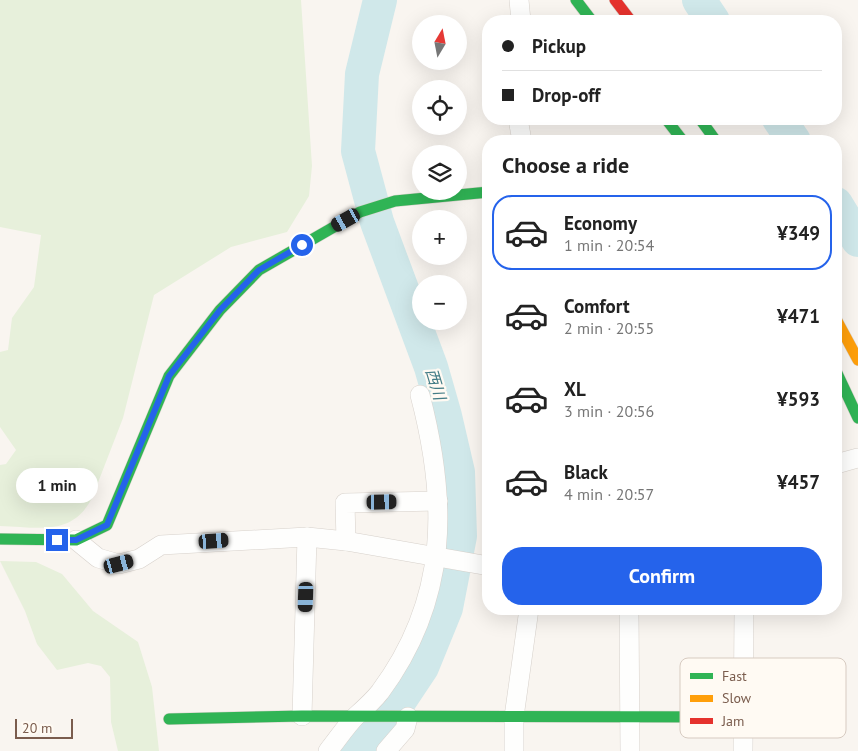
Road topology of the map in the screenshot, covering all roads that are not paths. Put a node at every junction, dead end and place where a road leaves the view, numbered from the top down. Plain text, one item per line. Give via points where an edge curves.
1 (519, 0) edge
2 (576, 0) edge
3 (615, 0) edge
4 (520, 15) edge
5 (587, 15) edge
6 (626, 15) edge
7 (671, 125) edge
8 (678, 135) edge
9 (482, 193) edge
10 (842, 330) edge
11 (858, 360) edge
12 (842, 384) edge
13 (420, 395) dead end
14 (858, 418) edge
15 (858, 458) edge
16 (842, 462) edge
17 (438, 501) junction
18 (307, 537) junction
19 (0, 539) edge
20 (76, 540) junction
21 (346, 541) junction
22 (436, 557) junction
23 (481, 565) edge
24 (528, 615) edge
25 (629, 615) edge
26 (744, 615) edge
27 (743, 658) edge
28 (302, 716) junction
29 (355, 716) junction
30 (408, 717) junction
31 (631, 717) junction
32 (680, 717) edge
33 (514, 718) junction
34 (169, 719) dead end
35 (743, 738) edge
36 (328, 751) edge
37 (386, 751) edge
38 (514, 751) edge
39 (630, 751) edge
40 (743, 751) edge

1 - 4 street
2 - 5 main road
3 - 6 main road
7 - 8 main road
9 - 20 main road via 395,201 360,212 259,270 220,310 169,376 107,525
10 - 11 main road
12 - 14 main road
13 - 17 street via 432,441
15 - 16 street
17 - 21 street via 345,503
17 - 22 street
18 - 20 street via 161,545 140,559 119,564 98,558
18 - 21 street
18 - 28 street
19 - 20 main road
21 - 22 street
22 - 23 street
22 - 29 street via 431,587 415,634 380,692
24 - 33 street
25 - 31 street
26 - 27 street
28 - 29 main road
28 - 34 main road
29 - 30 main road
29 - 36 street
30 - 33 main road
30 - 37 street via 405,729
31 - 32 main road
31 - 33 main road
31 - 39 street
33 - 38 street
35 - 40 street

